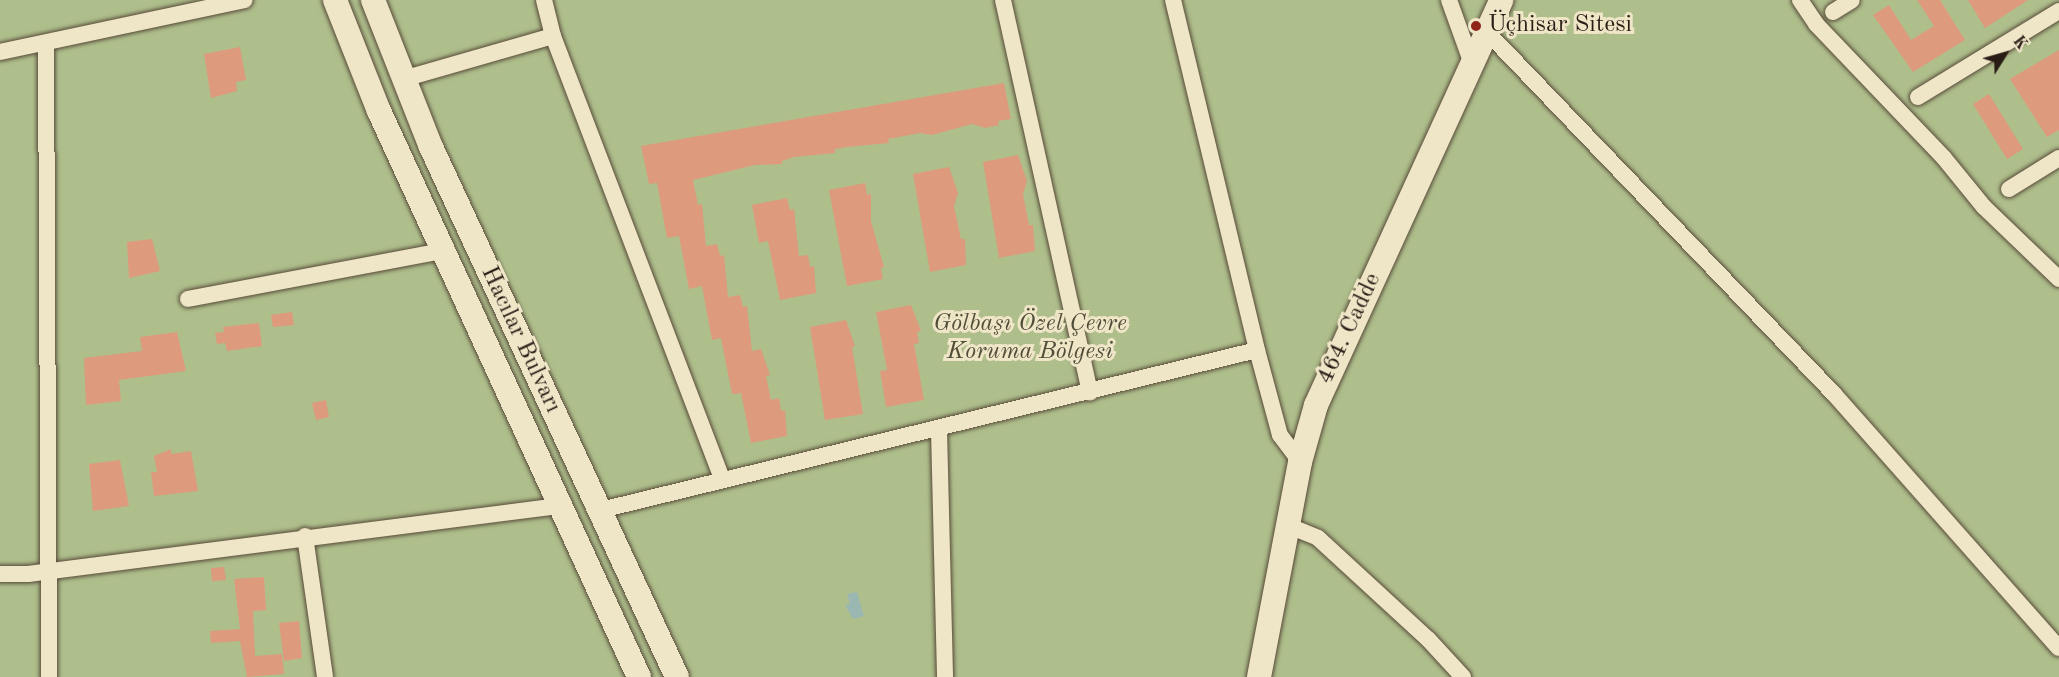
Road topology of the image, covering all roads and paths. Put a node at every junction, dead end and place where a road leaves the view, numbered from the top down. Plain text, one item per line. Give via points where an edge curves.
1 (245, 0) edge
2 (335, 0) edge
3 (373, 0) edge
4 (544, 0) edge
5 (1003, 0) edge
6 (1173, 0) edge
7 (1449, 0) edge
8 (1800, 0) edge
9 (1852, 0) edge
10 (2059, 11) edge
11 (1492, 12) edge
12 (1833, 12) dead end
13 (553, 36) junction
14 (46, 43) junction
15 (0, 52) edge
16 (1472, 64) junction
17 (403, 78) junction
18 (1918, 97) dead end
19 (2059, 158) edge
20 (2009, 189) dead end
21 (441, 251) junction
22 (2059, 279) edge
23 (188, 299) dead end
24 (1257, 350) junction
25 (1090, 392) junction
26 (939, 430) junction
27 (1299, 462) junction
28 (722, 478) junction
29 (560, 506) junction
30 (601, 510) junction
31 (1288, 526) junction
32 (305, 536) junction
33 (48, 570) junction
34 (0, 574) edge
35 (2059, 648) edge
36 (49, 677) edge
37 (325, 677) edge
38 (639, 677) edge
39 (677, 677) edge
40 (945, 677) edge
41 (1259, 677) edge
42 (1463, 677) edge

1 - 14 street
2 - 21 main road, Hacılar Bulvarı
3 - 17 main road, Hacılar Bulvarı
4 - 13 street
5 - 25 street
6 - 24 street
7 - 16 street
8 - 22 street via 1816,24 1944,158 1984,207
9 - 12 street
10 - 18 street
11 - 16 main road, 464. Cadde
11 - 35 street
13 - 17 street
13 - 28 street
14 - 15 street
14 - 33 street
16 - 27 main road, 464. Cadde via 1327,378
17 - 30 main road, Hacılar Bulvarı via 477,250
19 - 20 street
21 - 23 street
21 - 29 main road, Hacılar Bulvarı
24 - 25 street
24 - 27 street via 1280,435
25 - 26 street
26 - 28 street
26 - 40 street
27 - 31 main road, 464. Cadde
28 - 30 street
29 - 32 street
29 - 38 main road, Hacılar Bulvarı
30 - 39 main road, Hacılar Bulvarı
31 - 41 main road, 464. Cadde
31 - 42 street via 1318,538 1428,639
32 - 33 street
32 - 37 street
33 - 34 street
33 - 36 street

